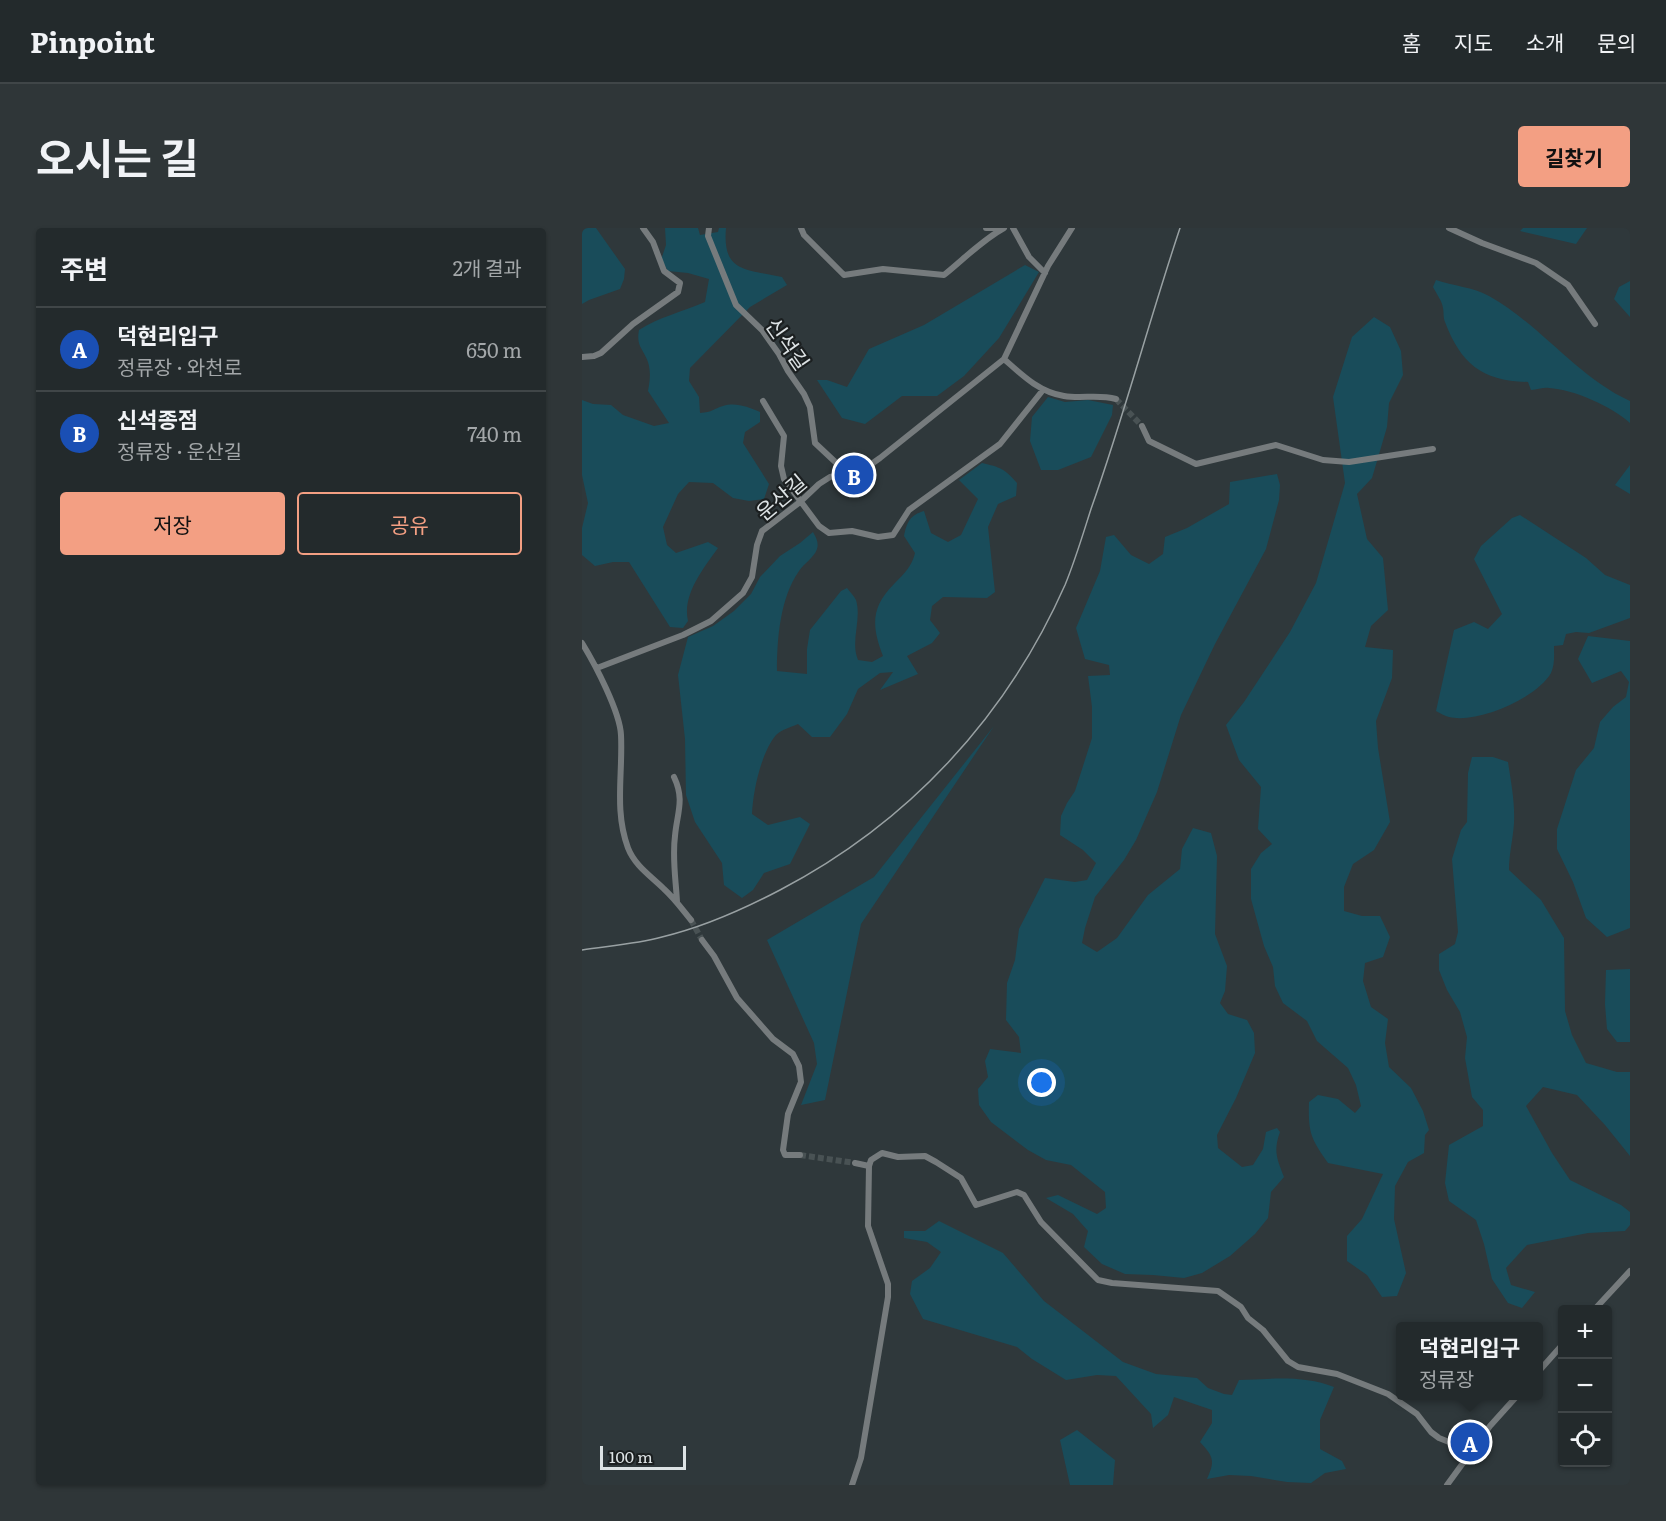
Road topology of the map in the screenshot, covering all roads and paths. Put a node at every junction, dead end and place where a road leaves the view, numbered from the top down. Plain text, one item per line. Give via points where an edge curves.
1 (643, 228) edge
2 (709, 228) edge
3 (801, 228) edge
4 (986, 228) edge
5 (1004, 228) edge
6 (1013, 228) edge
7 (1072, 228) edge
8 (1449, 228) edge
9 (1045, 273) junction
10 (1595, 324) dead end
11 (582, 357) edge
12 (1004, 359) junction
13 (1044, 390) junction
14 (1116, 399) tunnel mouth
15 (763, 401) dead end
16 (1142, 426) tunnel mouth
17 (1433, 449) dead end
18 (847, 473) junction
19 (800, 502) junction
20 (582, 643) edge
21 (597, 668) junction
22 (674, 777) dead end
23 (677, 903) junction
24 (691, 920) tunnel mouth
25 (702, 940) tunnel mouth
26 (800, 1155) tunnel mouth
27 (855, 1163) tunnel mouth
28 (869, 1166) junction
29 (1630, 1271) edge
30 (1599, 1305) edge
31 (1558, 1350) edge
32 (1543, 1366) edge
33 (1396, 1400) edge
34 (1397, 1400) edge
35 (1513, 1400) edge
36 (1474, 1447) junction
37 (852, 1485) edge
38 (1447, 1485) edge

1 - 11 street via 664,271 680,282 678,292 601,352
2 - 18 street, 신석길 via 708,236 736,305 762,330 804,394 810,407 815,443
3 - 5 street via 843,275 883,269 944,275 986,238
4 - 5 street
6 - 9 street via 1029,257
7 - 9 street, 운산길
8 - 10 street via 1536,263 1568,285
9 - 12 street, 운산길
12 - 13 street
12 - 18 street, 운산길 via 880,458 863,470
13 - 14 street via 1063,396
13 - 19 street via 1000,444 909,510 893,535 829,533
15 - 19 street via 784,436 781,472
16 - 17 street via 1149,441 1196,464 1276,445 1323,460 1349,462
18 - 19 street, 운산길 via 824,481
19 - 21 street, 운산길 via 762,531 752,578 743,593 711,621
20 - 21 street
21 - 23 street via 621,732 619,812 629,850 645,873
22 - 23 street via 681,800 674,837
23 - 24 street
25 - 26 street via 737,998 773,1040 793,1054 799,1066 801,1082 788,1114 783,1150 785,1155
27 - 28 street
28 - 33 street via 882,1153 925,1156 961,1178 976,1205 1017,1192 1024,1195 1041,1222 1098,1280 1218,1291 1241,1306 1288,1361 1298,1367 1337,1374
28 - 37 street via 868,1226 888,1284 888,1297 861,1458
29 - 30 street
31 - 32 street
34 - 36 street via 1417,1414 1439,1438
35 - 36 street
36 - 38 street

